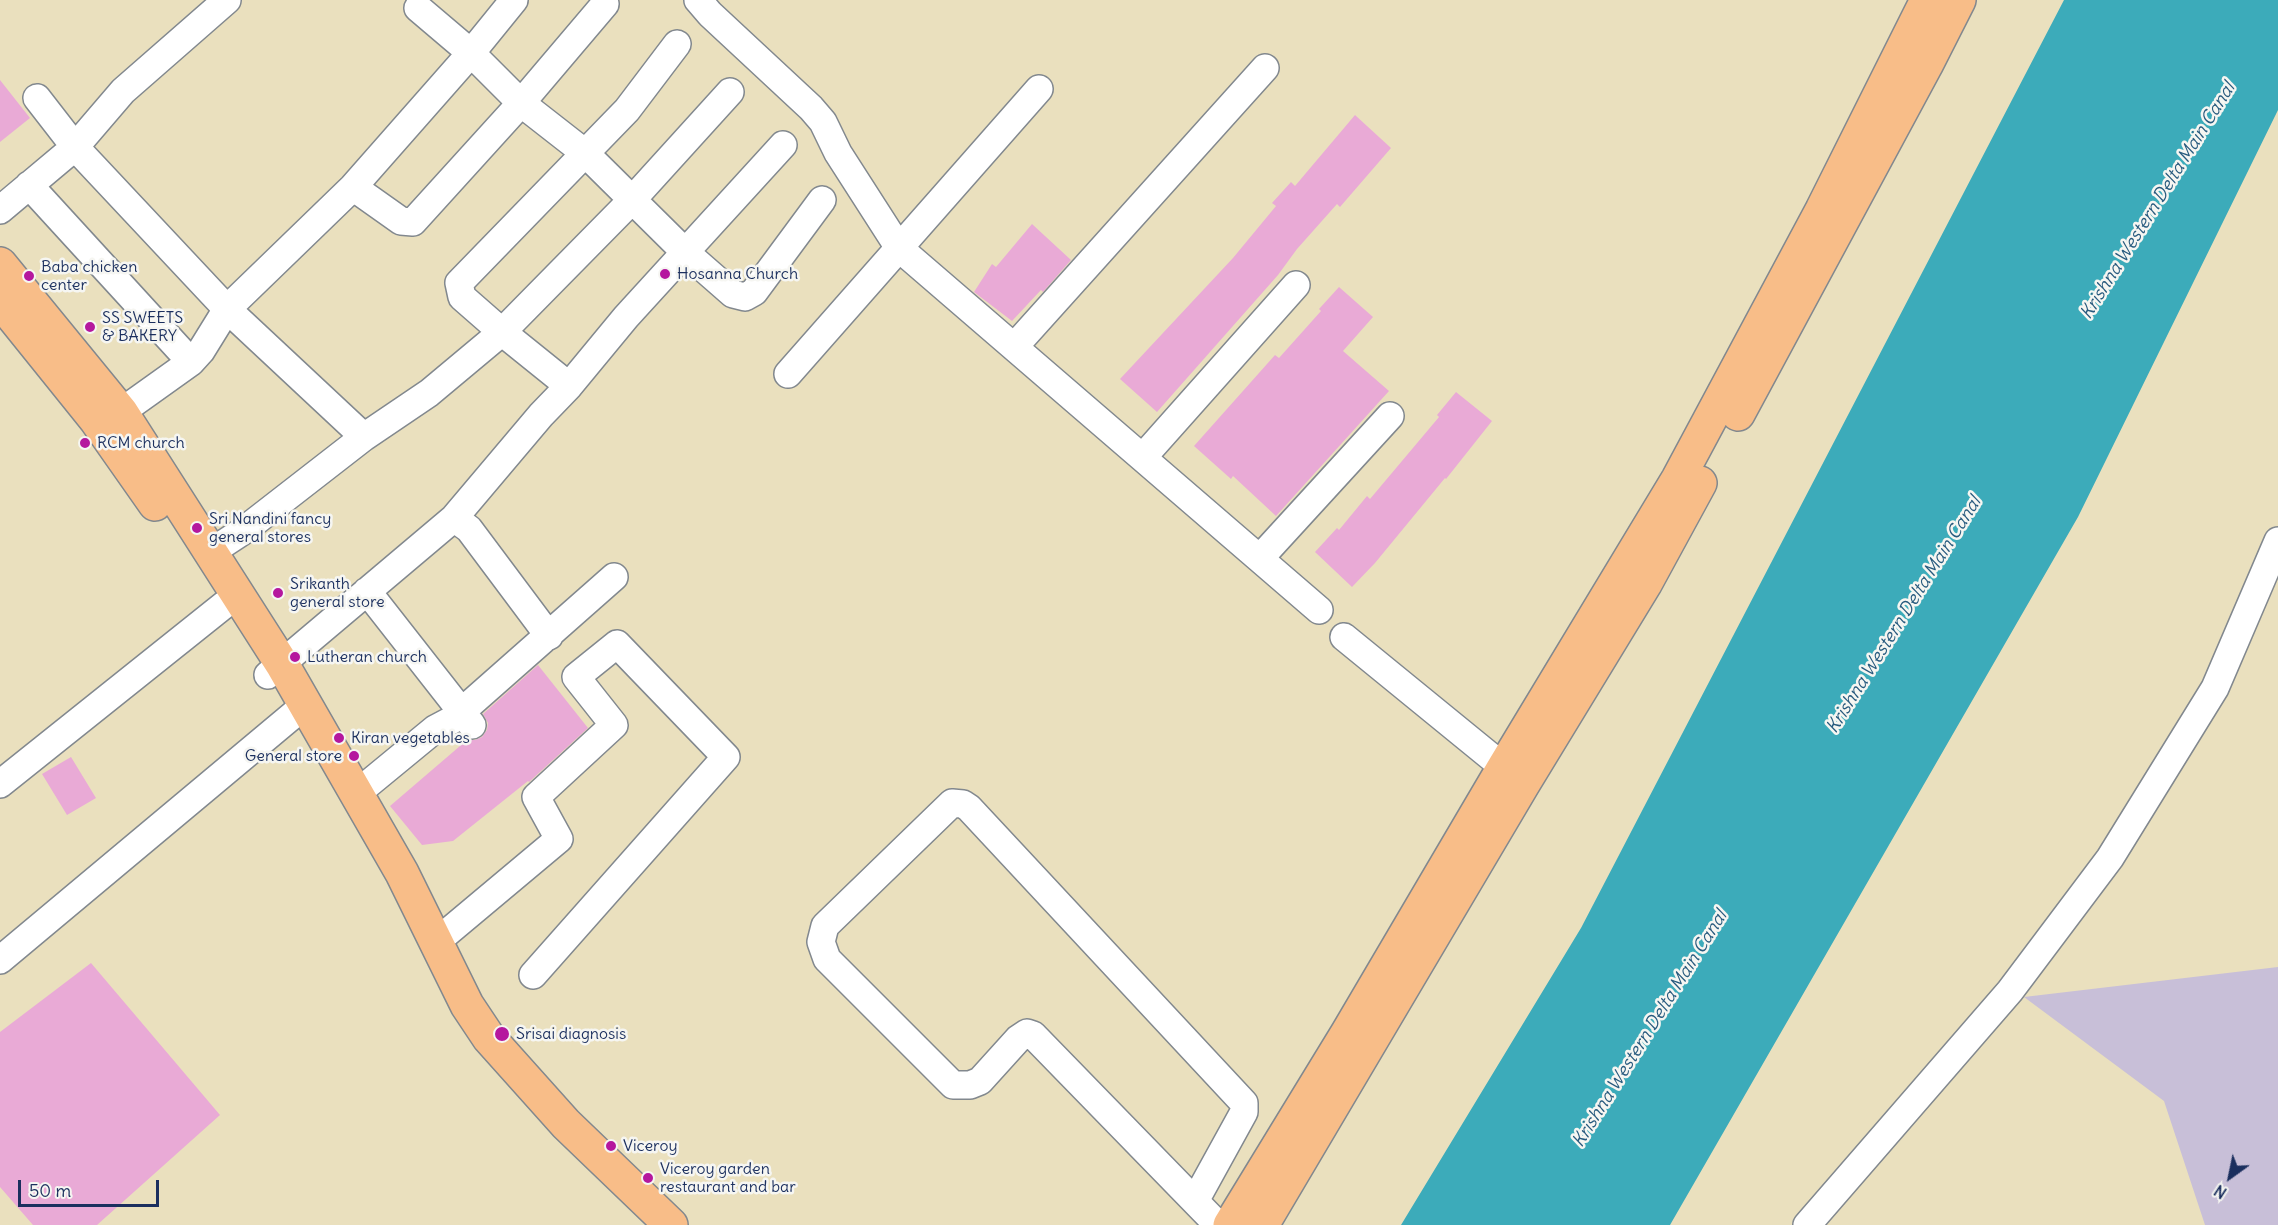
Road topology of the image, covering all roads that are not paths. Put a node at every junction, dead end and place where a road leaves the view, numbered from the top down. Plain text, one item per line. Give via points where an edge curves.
1 (227, 0) edge
2 (514, 0) edge
3 (698, 0) edge
4 (1927, 0) edge
5 (1959, 0) edge
6 (605, 4) dead end
7 (418, 8) dead end
8 (676, 44) dead end
9 (471, 53) junction
10 (1265, 68) dead end
11 (1039, 89) dead end
12 (730, 92) dead end
13 (37, 98) dead end
14 (521, 103) junction
15 (783, 145) dead end
16 (75, 147) junction
17 (585, 153) junction
18 (29, 185) junction
19 (353, 187) junction
20 (632, 200) junction
21 (822, 200) dead end
22 (0, 210) edge
23 (898, 248) junction
24 (685, 252) junction
25 (0, 264) edge
26 (1296, 285) dead end
27 (0, 300) edge
28 (227, 309) junction
29 (502, 332) junction
30 (1014, 346) junction
31 (190, 362) junction
32 (788, 374) dead end
33 (569, 386) junction
34 (121, 412) junction
35 (1390, 416) dead end
36 (364, 437) junction
37 (1143, 457) junction
38 (454, 518) junction
39 (2278, 541) edge
40 (1652, 547) junction
41 (211, 552) junction
42 (1260, 558) junction
43 (614, 577) dead end
44 (367, 591) junction
45 (232, 601) junction
46 (1319, 610) dead end
47 (549, 636) junction
48 (1344, 637) dead end
49 (275, 669) junction
50 (300, 712) junction
51 (467, 719) junction
52 (1514, 776) junction
53 (0, 784) edge
54 (356, 794) junction
55 (436, 942) junction
56 (0, 960) edge
57 (533, 975) dead end
58 (1289, 1154) junction
59 (1195, 1201) junction
60 (644, 1225) edge
61 (671, 1225) edge
62 (1218, 1225) edge
63 (1230, 1225) edge
64 (1262, 1225) edge
65 (1807, 1225) edge

1 - 16 street via 123,92
2 - 9 street
3 - 23 street via 824,122 838,153
4 - 40 main road via 1822,210 1678,479
5 - 40 main road via 1926,65
6 - 14 street
7 - 9 street
8 - 17 street via 627,110
9 - 14 street
9 - 19 street
10 - 30 street
11 - 23 street
12 - 20 street
13 - 16 street
14 - 17 street
14 - 19 street via 413,222 401,221
15 - 24 street
16 - 18 street
16 - 28 street
17 - 20 street
17 - 29 street via 459,283 462,297
18 - 22 street
18 - 31 street
19 - 28 street
20 - 24 street
20 - 29 street
21 - 24 street via 754,292 745,297 733,294
23 - 30 street
23 - 32 street
24 - 33 street
25 - 34 main road
26 - 37 street
27 - 45 main road
28 - 31 street
28 - 36 street
29 - 33 street
29 - 36 street via 429,393
30 - 37 street
31 - 34 street
33 - 38 street
34 - 41 main road
35 - 42 street
36 - 41 street
37 - 42 street
38 - 44 street
38 - 47 street via 468,529
39 - 65 street via 2215,688 2110,858 2010,992
40 - 52 main road
41 - 45 main road
42 - 46 street
43 - 47 street
44 - 49 street
44 - 51 street
45 - 49 main road
45 - 53 street
47 - 51 street
48 - 52 street
49 - 50 main road
50 - 54 main road
50 - 56 street
50 - 60 main road via 333,785 460,1033 522,1106
51 - 54 street via 452,720 435,729
52 - 58 main road
54 - 55 main road
55 - 57 street via 559,839 536,797 614,725 576,677 617,644 726,757
55 - 61 main road via 467,1005 496,1046 566,1124
58 - 63 main road
58 - 64 main road
59 - 59 street via 1244,1112 1244,1103 969,808 952,803 825,926 821,942 827,959 954,1085 980,1081 1017,1039 1027,1033 1033,1035
59 - 62 street

